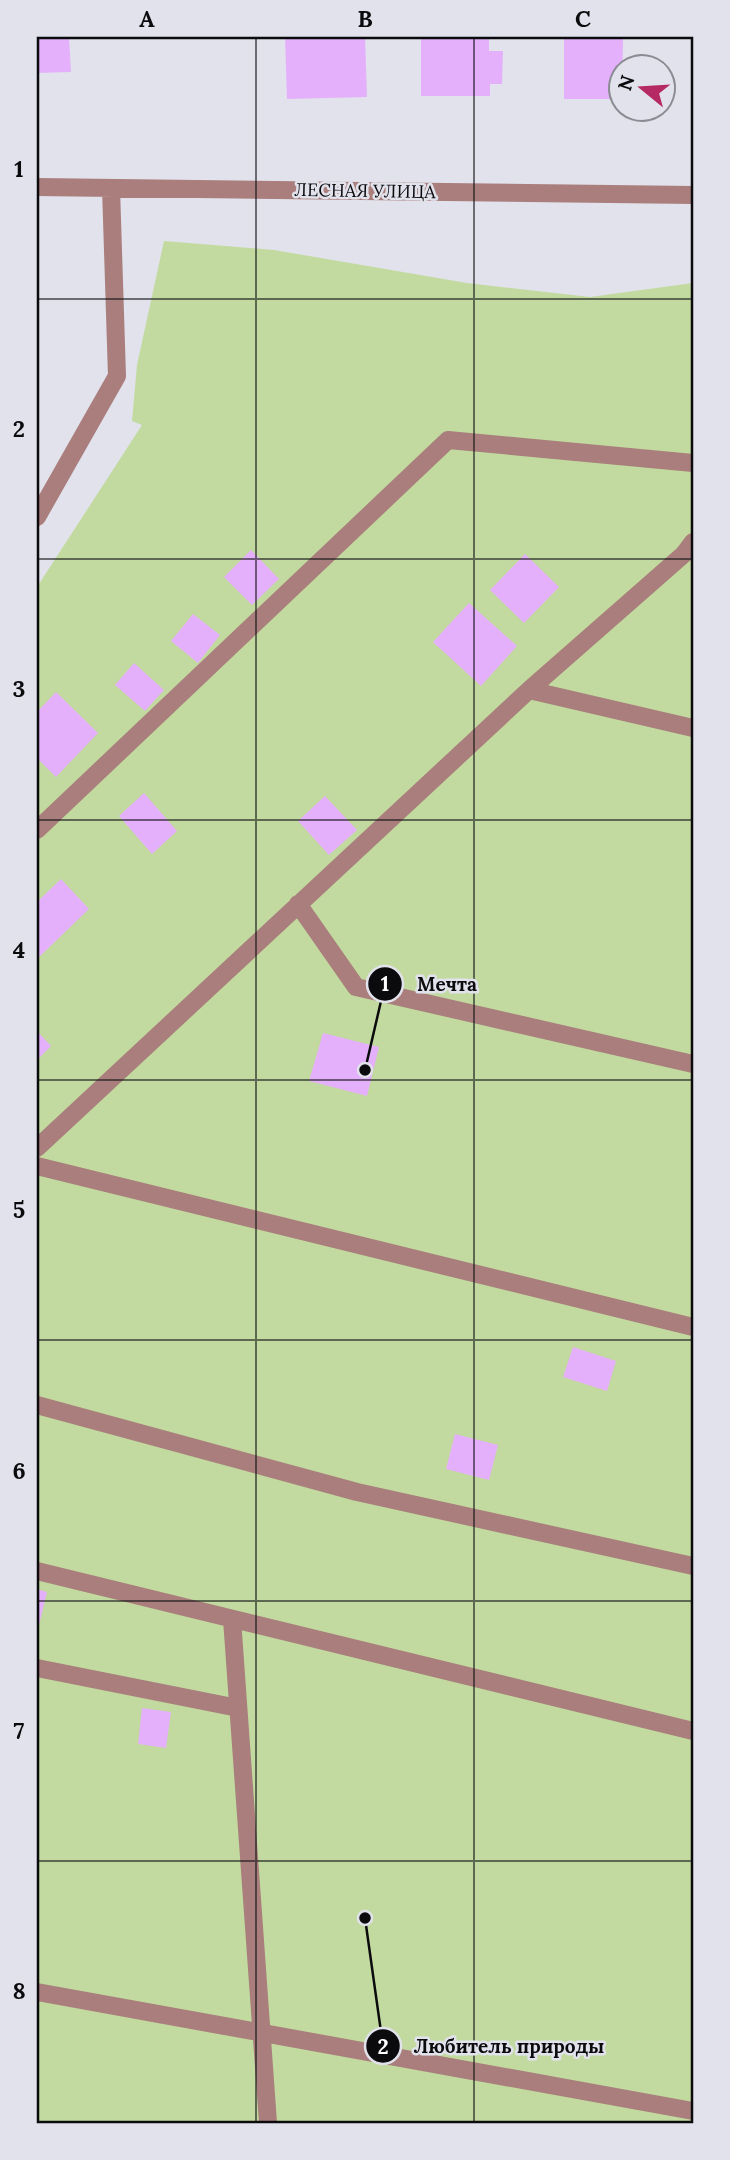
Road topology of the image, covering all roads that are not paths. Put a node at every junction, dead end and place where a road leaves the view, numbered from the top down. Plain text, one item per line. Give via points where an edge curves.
1 (37, 187) edge
2 (111, 188) junction
3 (693, 195) edge
4 (693, 463) edge
5 (37, 517) edge
6 (690, 550) edge
7 (529, 690) junction
8 (693, 728) edge
9 (37, 830) edge
10 (298, 904) junction
11 (693, 1064) edge
12 (37, 1148) edge
13 (37, 1166) edge
14 (693, 1327) edge
15 (37, 1405) edge
16 (693, 1566) edge
17 (37, 1570) edge
18 (232, 1619) junction
19 (37, 1668) edge
20 (238, 1708) junction
21 (693, 1731) edge
22 (37, 1992) edge
23 (263, 2032) junction
24 (693, 2112) edge
25 (268, 2123) edge

1 - 2 street, ЛЕСНАЯ УЛИЦА
2 - 3 street, ЛЕСНАЯ УЛИЦА
2 - 5 street via 117,376
4 - 9 street via 448,440
6 - 7 street
7 - 8 street
7 - 10 street
10 - 11 street via 356,987
10 - 12 street
13 - 14 street
15 - 16 street via 357,1492
17 - 18 street
18 - 20 street
18 - 21 street
19 - 20 street
20 - 23 street
22 - 23 street
23 - 24 street
23 - 25 street

